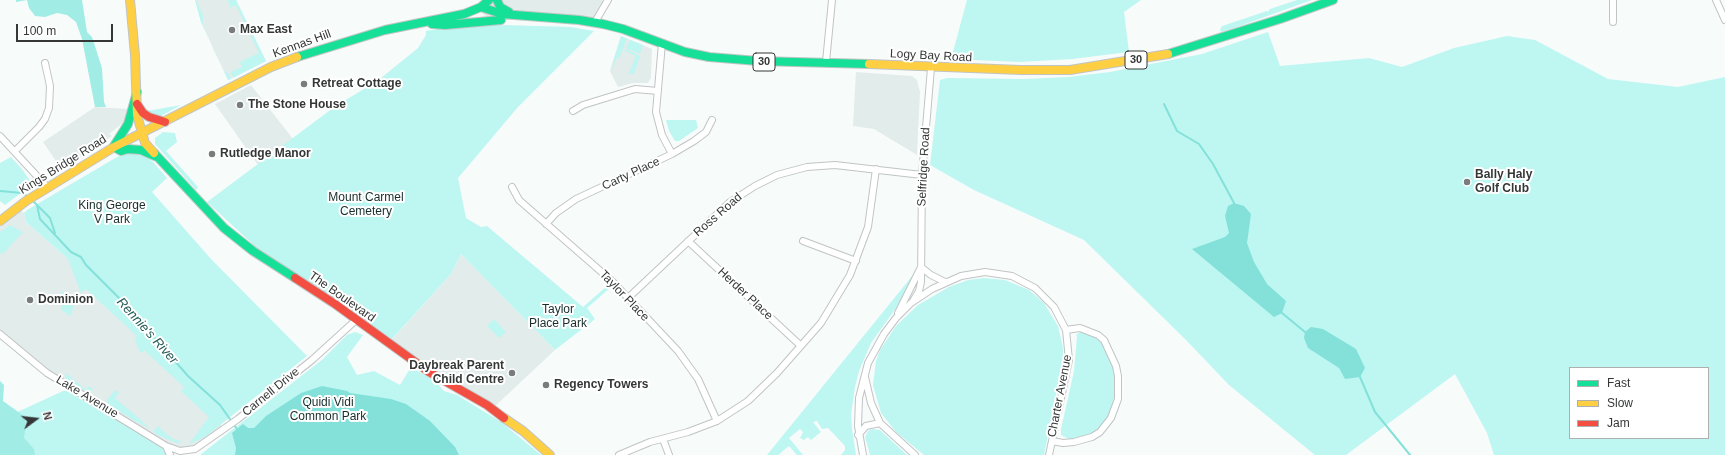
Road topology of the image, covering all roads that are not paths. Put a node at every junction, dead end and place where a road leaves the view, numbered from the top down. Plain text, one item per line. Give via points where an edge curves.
1 (130, 0) edge
2 (489, 0) edge
3 (497, 0) edge
4 (608, 0) edge
5 (832, 0) edge
6 (1333, 0) edge
7 (1613, 0) edge
8 (1716, 0) edge
9 (481, 7) junction
10 (513, 15) junction
11 (525, 17) junction
12 (501, 20) junction
13 (1725, 20) edge
14 (595, 22) junction
15 (1613, 22) dead end
16 (425, 23) junction
17 (662, 43) junction
18 (826, 62) junction
19 (45, 63) dead end
20 (931, 68) junction
21 (658, 91) junction
22 (137, 92) junction
23 (137, 104) junction
24 (573, 111) dead end
25 (712, 120) dead end
26 (165, 122) junction
27 (142, 134) junction
28 (0, 136) edge
29 (114, 147) junction
30 (15, 151) junction
31 (672, 154) junction
32 (157, 157) junction
33 (876, 169) junction
34 (922, 175) junction
35 (512, 187) dead end
36 (48, 188) junction
37 (0, 221) edge
38 (546, 224) junction
39 (688, 241) junction
40 (803, 241) dead end
41 (856, 261) junction
42 (921, 266) junction
43 (945, 282) junction
44 (628, 298) junction
45 (911, 303) junction
46 (896, 318) junction
47 (356, 320) junction
48 (1066, 330) junction
49 (0, 334) edge
50 (801, 346) junction
51 (865, 373) junction
52 (717, 421) junction
53 (880, 423) junction
54 (858, 435) junction
55 (663, 438) junction
56 (1052, 441) junction
57 (166, 446) junction
58 (194, 452) edge
59 (179, 453) edge
60 (170, 455) edge
61 (550, 455) edge
62 (619, 455) edge
63 (669, 455) edge
64 (863, 455) edge
65 (915, 455) edge
66 (1049, 455) edge

1 - 22 main road, The Boulevard
2 - 9 main road, Kennas Hill
3 - 10 main road via 500,8
4 - 14 street
5 - 18 street
6 - 20 main road, Logy Bay Road / 30 via 1165,55 1070,70
7 - 15 street
8 - 13 street
9 - 10 main road, Logy Bay Road / 30
9 - 12 main road, Logy Bay Road / 30 via 484,15
9 - 16 main road, Kennas Hill via 464,14
10 - 11 main road, Logy Bay Road / 30
11 - 12 main road, Logy Bay Road / 30
11 - 14 main road, Logy Bay Road / 30
12 - 16 main road via 445,25
14 - 17 main road, Logy Bay Road / 30
16 - 26 main road, Kennas Hill via 385,30 299,56 270,68
17 - 18 main road, Logy Bay Road / 30 via 685,52 709,57 758,62
17 - 21 street
18 - 20 main road, Logy Bay Road / 30
19 - 30 street via 50,86 50,108 39,127
20 - 34 street, Selfridge Road
21 - 24 street via 626,91
21 - 31 street via 658,122
22 - 23 main road, The Boulevard
22 - 29 main road via 128,124 114,143
23 - 26 main road via 149,117
23 - 27 main road, The Boulevard
25 - 31 street, Carty Place via 706,132
26 - 27 main road, Kennas Hill
27 - 29 main road, Kings Bridge Road
27 - 32 main road, The Boulevard via 145,143
28 - 30 street
29 - 32 main road via 121,151 141,150
29 - 36 main road, Kings Bridge Road
30 - 36 street
31 - 38 street, Carty Place via 576,199
32 - 47 main road, The Boulevard via 204,208 240,241
33 - 34 street, Ross Road
33 - 39 street, Ross Road via 822,165 777,175 736,198
33 - 41 street via 868,227
34 - 42 street, Selfridge Road
35 - 38 street, Taylor Place via 519,200
36 - 37 main road, Kings Bridge Road
38 - 44 street, Taylor Place
39 - 44 street, Ross Road
39 - 50 street, Herder Place
40 - 41 street
41 - 50 street via 843,289 821,323
42 - 43 street
42 - 45 street, Selfridge Road via 920,287
42 - 46 street, Selfridge Road
43 - 45 street, Charter Avenue
43 - 48 street, Charter Avenue via 979,272 1002,274 1021,280 1049,300
44 - 52 street, Taylor Place via 689,366 698,379
45 - 46 street, Charter Avenue
46 - 51 street via 874,351
47 - 58 street, Carnell Drive via 312,360
47 - 61 main road, The Boulevard via 429,372 494,410
48 - 56 street, Charter Avenue via 1069,360
48 - 56 street via 1085,330 1104,340 1116,366 1118,399 1106,425 1092,437 1074,442
49 - 57 street, Lake Avenue via 47,373
50 - 52 street via 748,401
51 - 53 street via 871,403
51 - 54 street via 858,404
52 - 55 street
53 - 54 street via 866,426
53 - 65 street
54 - 64 street
55 - 62 street
55 - 63 street
56 - 66 street, Charter Avenue
57 - 59 street, Lake Avenue
57 - 60 street
58 - 59 street, Carnell Drive

